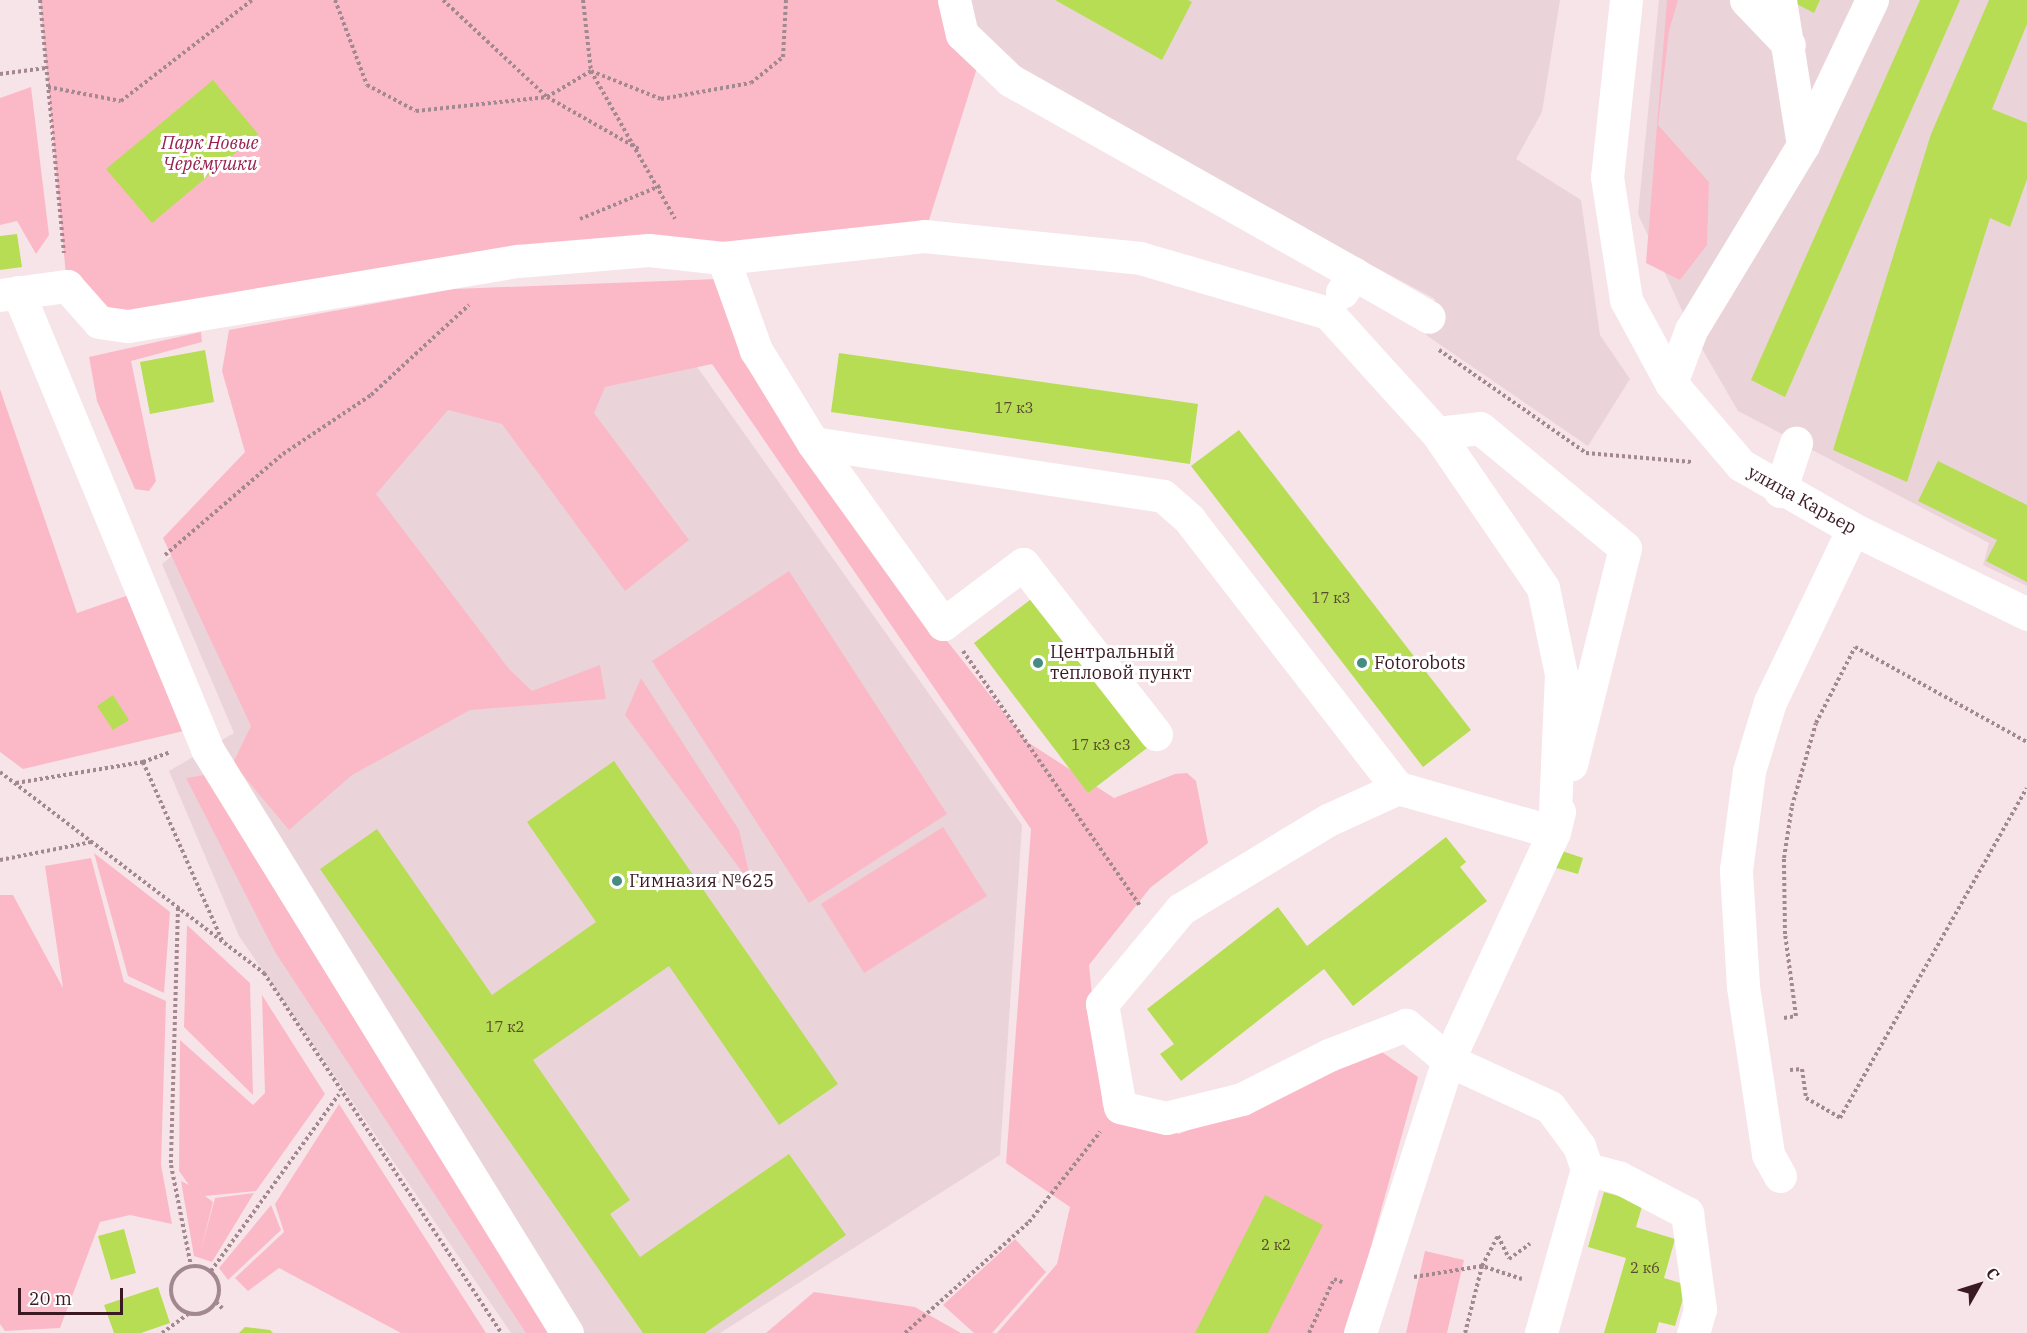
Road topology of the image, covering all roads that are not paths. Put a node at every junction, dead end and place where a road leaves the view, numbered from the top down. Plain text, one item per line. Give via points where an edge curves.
1 (954, 0) edge
2 (1626, 0) edge
3 (1746, 0) edge
4 (1780, 0) edge
5 (1872, 0) edge
6 (1789, 45) junction
7 (1803, 145) junction
8 (723, 258) junction
9 (1354, 274) junction
10 (9, 293) edge
11 (1421, 312) road end
12 (1328, 313) junction
13 (1671, 383) junction
14 (1437, 433) junction
15 (813, 443) junction
16 (1796, 443) dead end
17 (1780, 491) junction
18 (1853, 529) junction
19 (2027, 614) edge
20 (1156, 734) dead end
21 (1398, 788) junction
22 (1554, 832) junction
23 (1448, 1060) junction
24 (1587, 1169) junction
25 (1780, 1176) dead end
26 (567, 1333) edge
27 (1360, 1333) edge
28 (1541, 1333) edge
29 (1694, 1333) edge

1 - 9 street via 962,34 1010,80
2 - 13 street, улица Карьер via 1607,177 1626,300
3 - 6 street
4 - 6 street
5 - 7 street
6 - 7 street
7 - 13 street via 1690,330
8 - 10 street via 649,250 518,261 128,326 99,322 67,286
8 - 12 street via 924,236 1140,258
8 - 15 street via 756,350
9 - 11 street
9 - 12 street
10 - 26 street via 206,739 207,749
12 - 14 street
13 - 17 street, улица Карьер via 1741,465
14 - 22 street via 1543,588 1561,674
14 - 22 street via 1480,428 1625,548
15 - 20 street via 944,624 1023,564
15 - 21 street via 1163,496 1189,519
16 - 17 street
17 - 18 street, улица Карьер
18 - 19 street, улица Карьер
18 - 25 street via 1770,702 1749,771 1736,870 1743,986 1768,1154
21 - 22 street
21 - 23 street via 1328,820 1181,909 1102,1004 1120,1107 1166,1118 1242,1099 1329,1055 1406,1025
22 - 23 street
23 - 24 street via 1550,1107 1579,1146
23 - 27 street
24 - 28 street
24 - 29 street via 1620,1178 1687,1213 1700,1309

